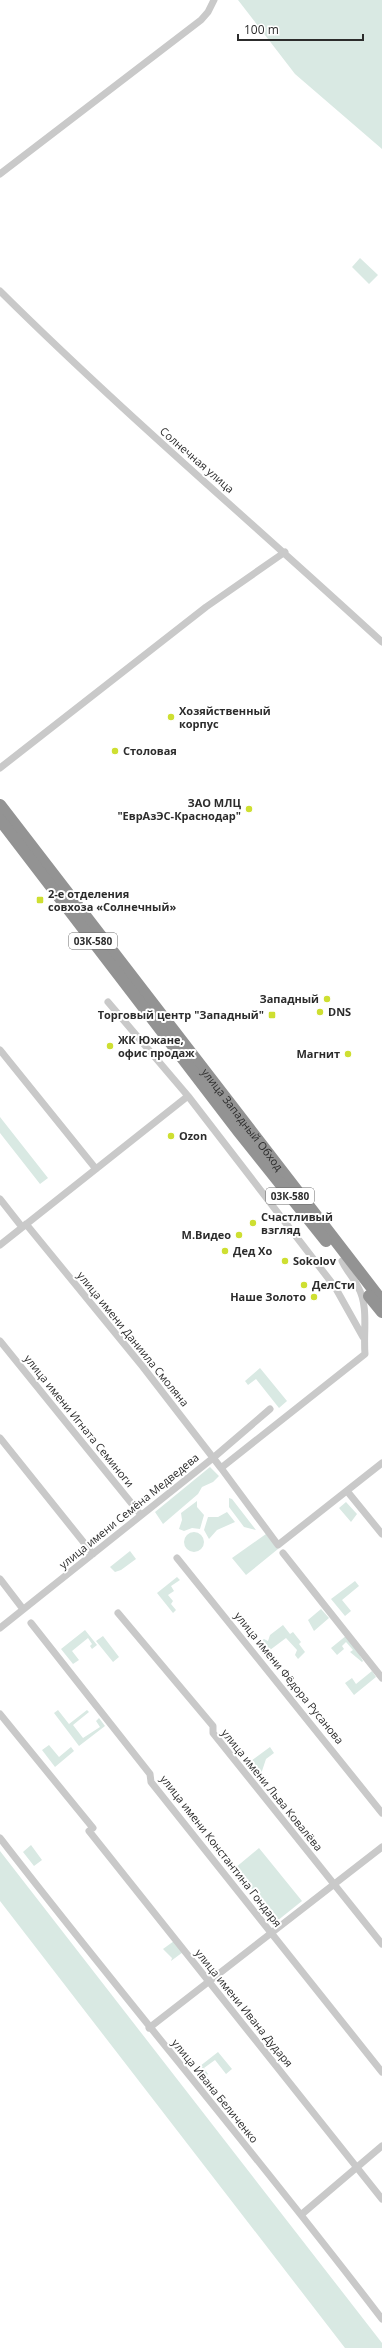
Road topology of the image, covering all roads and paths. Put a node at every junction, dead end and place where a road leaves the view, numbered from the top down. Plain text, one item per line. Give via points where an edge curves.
1 (214, 0) edge
2 (0, 174) edge
3 (0, 291) edge
4 (285, 552) junction
5 (382, 642) edge
6 (0, 768) edge
7 (0, 805) edge
8 (0, 820) edge
9 (108, 1002) dead end
10 (0, 1050) edge
11 (188, 1096) junction
12 (96, 1169) junction
13 (0, 1199) edge
14 (24, 1226) junction
15 (0, 1245) edge
16 (342, 1260) junction
17 (382, 1301) edge
18 (382, 1312) edge
19 (364, 1339) junction
20 (0, 1341) edge
21 (270, 1409) dead end
22 (0, 1438) edge
23 (3, 1447) edge
24 (213, 1458) junction
25 (382, 1463) edge
26 (221, 1468) junction
27 (347, 1491) junction
28 (141, 1515) junction
29 (382, 1534) edge
30 (283, 1553) dead end
31 (93, 1554) junction
32 (177, 1558) dead end
33 (0, 1580) edge
34 (24, 1609) junction
35 (118, 1612) dead end
36 (32, 1623) dead end
37 (0, 1628) edge
38 (382, 1678) edge
39 (0, 1714) edge
40 (382, 1813) edge
41 (0, 1838) edge
42 (382, 1847) edge
43 (334, 1884) junction
44 (272, 1933) junction
45 (382, 1944) edge
46 (208, 1982) junction
47 (149, 2028) junction
48 (382, 2072) edge
49 (382, 2146) edge
50 (357, 2167) junction
51 (382, 2199) edge
52 (302, 2214) junction
53 (382, 2319) edge

1 - 2 street via 200,20
3 - 4 street, Солнечная улица via 137,422
4 - 5 street, Солнечная улица
4 - 6 street via 206,607
7 - 17 highway, улица Западный Обход / 03К-580
8 - 16 highway, улица Западный Обход / 03К-580 via 239,1132
9 - 11 street
10 - 12 street
11 - 12 street
11 - 19 street via 335,1287
12 - 14 street
13 - 14 street, улица имени Даниила Смоляна
14 - 15 street
14 - 24 street, улица имени Даниила Смоляна via 144,1367
16 - 18 highway, улица Западный Обход / 03К-580
16 - 19 street via 363,1298
19 - 26 street via 365,1354
20 - 28 street, улица имени Игната Семиноги
21 - 24 street, улица имени Семёна Медведева
22 - 23 street
23 - 31 street
24 - 26 street, улица имени Даниила Смоляна
24 - 28 street, улица имени Семёна Медведева
25 - 27 street
26 - 27 street, улица имени Даниила Смоляна via 278,1545
27 - 29 street
28 - 31 street, улица имени Семёна Медведева
30 - 38 street
31 - 34 street, улица имени Семёна Медведева
32 - 40 street, улица имени Фёдора Русанова
33 - 34 street
34 - 37 street, улица имени Семёна Медведева
35 - 43 street, улица имени Льва Ковалёва via 213,1726 213,1733
36 - 44 street, улица имени Константина Гондаря via 150,1774 151,1782
39 - 46 street, улица имени Ивана Дударя
41 - 47 street, улица Ивана Беличенко
42 - 43 street
43 - 44 street
43 - 45 street, улица имени Льва Ковалёва
44 - 46 street
44 - 48 street, улица имени Константина Гондаря
46 - 47 street
46 - 50 street, улица имени Ивана Дударя
47 - 52 street, улица Ивана Беличенко
49 - 50 street
50 - 51 street, улица имени Ивана Дударя
50 - 52 street
52 - 53 street, улица Ивана Беличенко

